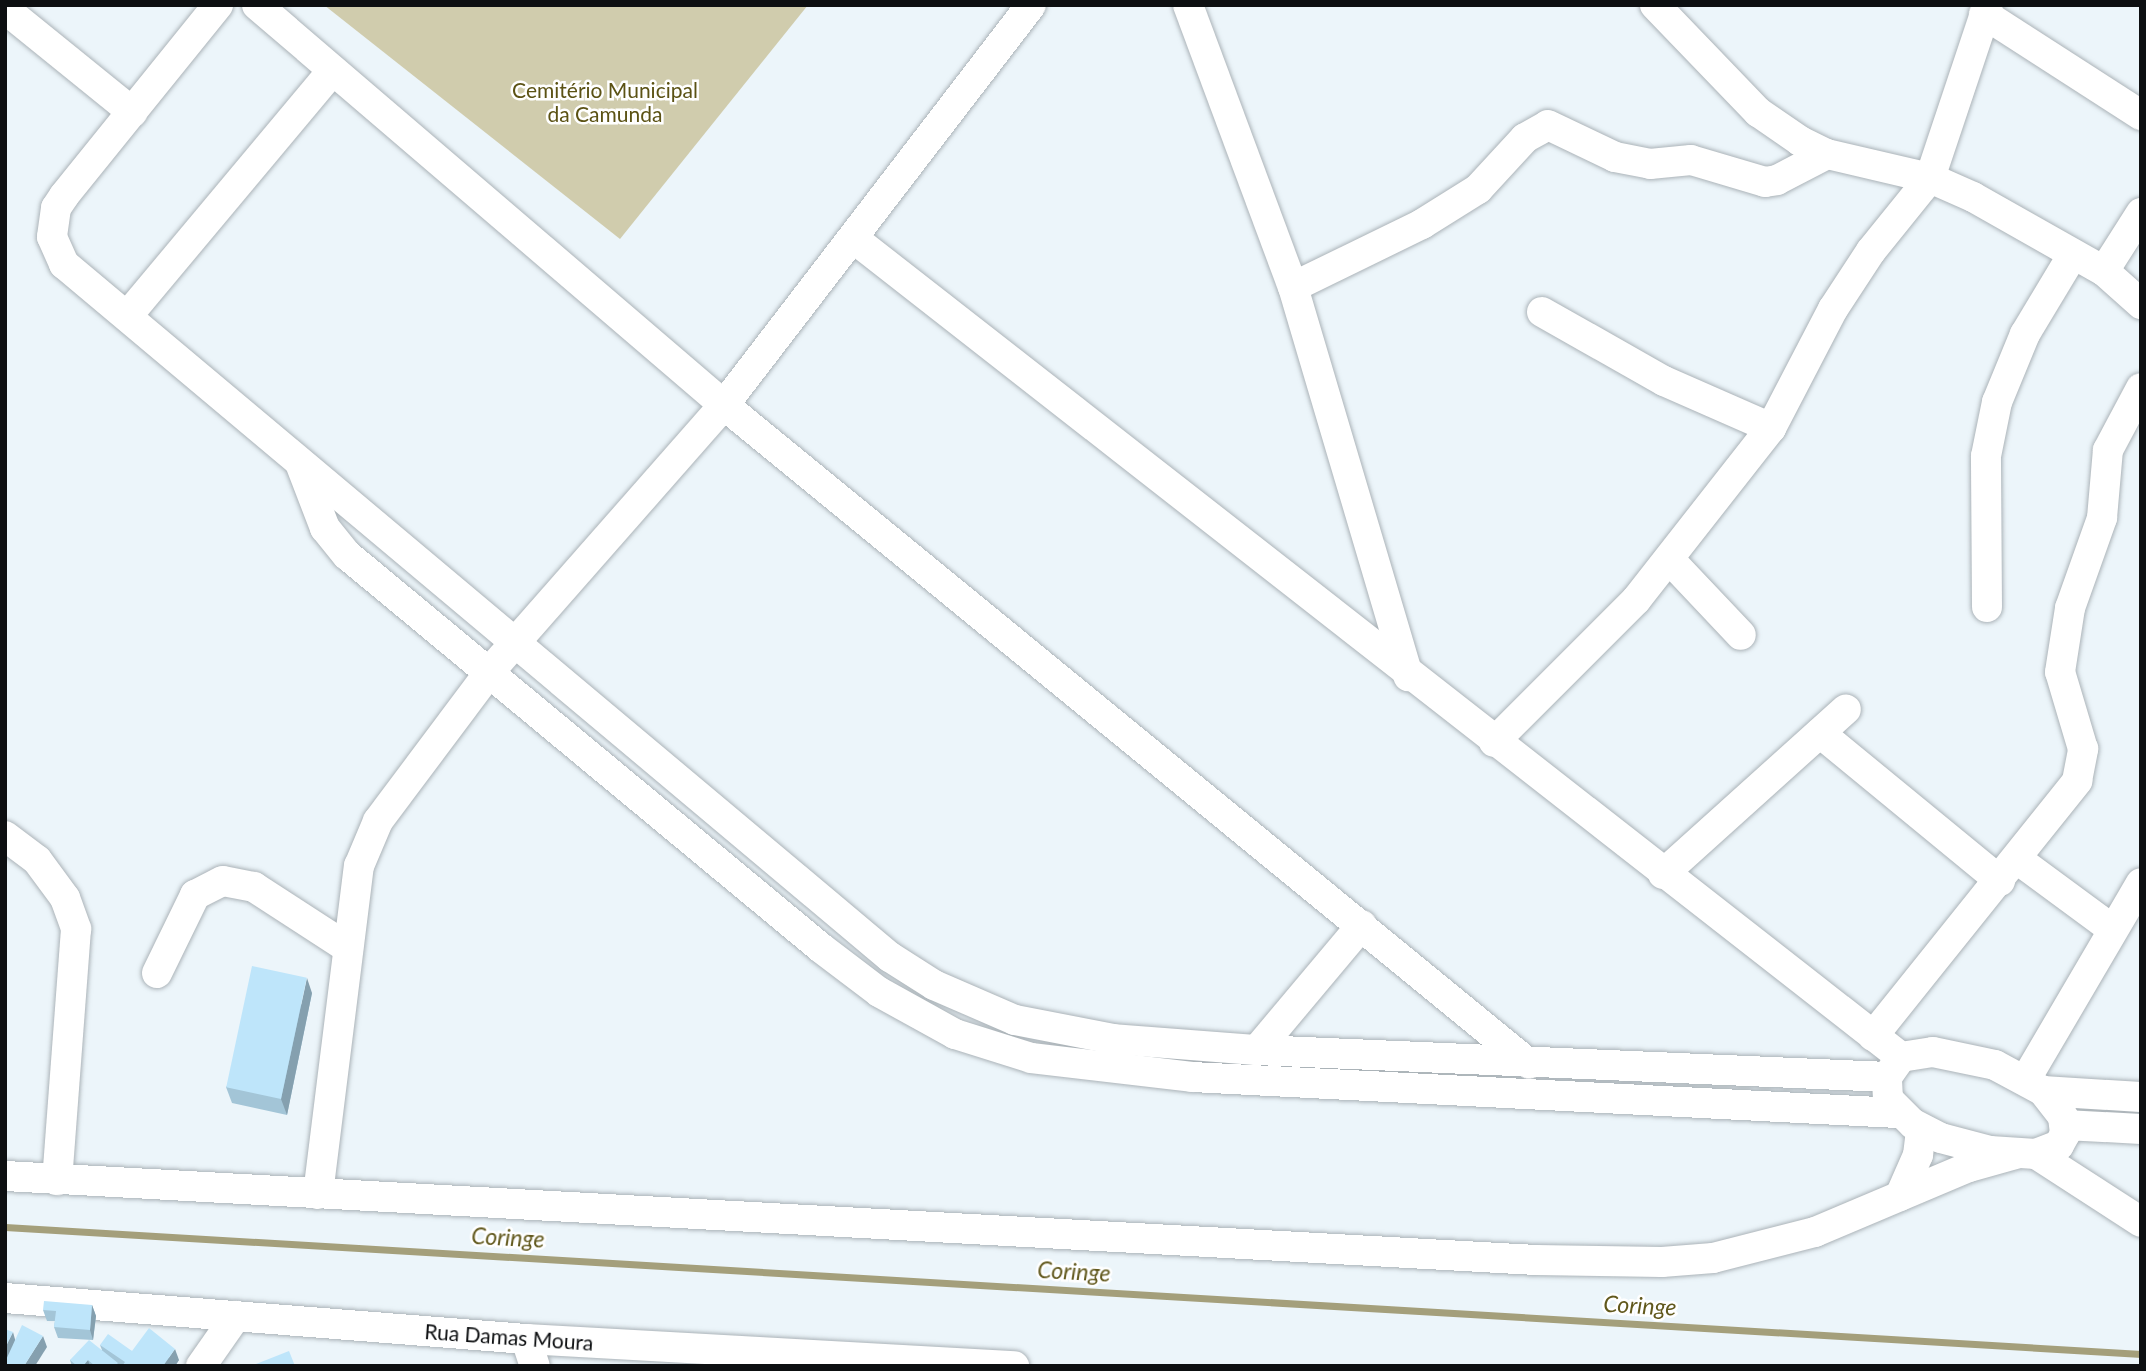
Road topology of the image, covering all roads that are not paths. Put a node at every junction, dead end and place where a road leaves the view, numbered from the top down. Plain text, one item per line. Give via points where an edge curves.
1 (218, 5) edge
2 (257, 5) edge
3 (1031, 5) edge
4 (1188, 5) edge
5 (1655, 5) edge
6 (5, 9) edge
7 (1986, 9) edge
8 (333, 70) junction
9 (132, 112) junction
10 (2141, 115) edge
11 (1827, 154) junction
12 (1930, 178) junction
13 (2141, 214) edge
14 (853, 238) junction
15 (2073, 254) junction
16 (2104, 271) junction
17 (1293, 286) junction
18 (2141, 304) edge
19 (1542, 312) dead end
20 (128, 315) junction
21 (2141, 388) edge
22 (724, 405) junction
23 (1771, 428) junction
24 (300, 463) junction
25 (1670, 560) junction
26 (1987, 607) dead end
27 (1741, 635) dead end
28 (516, 641) junction
29 (491, 670) junction
30 (1408, 676) junction
31 (1846, 709) dead end
32 (1820, 733) junction
33 (1494, 742) junction
34 (5, 836) edge
35 (2009, 870) junction
36 (1664, 874) junction
37 (2141, 883) edge
38 (1362, 925) junction
39 (2112, 929) junction
40 (348, 948) junction
41 (157, 973) dead end
42 (1873, 1036) junction
43 (1257, 1050) junction
44 (1527, 1060) junction
45 (1894, 1067) junction
46 (2034, 1085) junction
47 (1549, 1095) junction
48 (2141, 1097) edge
49 (1910, 1121) junction
50 (2065, 1125) junction
51 (2141, 1129) edge
52 (2026, 1154) junction
53 (5, 1176) edge
54 (57, 1180) junction
55 (318, 1195) junction
56 (1900, 1196) junction
57 (2141, 1222) edge
58 (5, 1298) edge
59 (236, 1316) junction
60 (531, 1352) edge
61 (750, 1359) edge
62 (201, 1366) edge
63 (1014, 1366) edge

1 - 9 street
2 - 8 street
3 - 14 street
4 - 17 street
5 - 11 street via 1758,112
6 - 9 street
7 - 10 street
7 - 12 street
8 - 20 street
8 - 22 street
9 - 20 street via 56,208 52,237 64,264
11 - 12 street
11 - 17 street via 1777,180 1765,181 1691,160 1650,164 1615,157 1548,125 1525,138 1478,189 1422,224
12 - 15 street
12 - 23 street via 1871,251 1833,309
13 - 16 street
14 - 22 street
14 - 30 street
15 - 16 street
15 - 26 street via 2025,334 1997,402 1986,456
16 - 18 street
17 - 30 street
19 - 23 street via 1664,381
20 - 24 street
21 - 35 street via 2108,450 2099,531 2070,608 2060,672 2084,765 2069,794
22 - 28 street
22 - 38 street
23 - 25 street
24 - 28 street
24 - 29 street via 324,528 347,555
25 - 27 street
25 - 33 street via 1616,622
28 - 29 street
28 - 43 street via 850,927 934,985 1015,1020 1060,1031
29 - 40 street via 366,844
29 - 47 street via 821,948 879,992 955,1034 1031,1058 1079,1067
30 - 33 street
31 - 32 street
32 - 35 street
32 - 36 street
33 - 36 street
34 - 54 street via 37,860 65,898 76,929
35 - 39 street
35 - 42 street
36 - 42 street
37 - 39 street
38 - 43 street
38 - 44 street
39 - 46 street
40 - 41 street via 254,887 223,881 195,895
40 - 55 street
42 - 45 street
43 - 44 street
44 - 45 street
44 - 47 street
45 - 46 street via 1933,1052 1961,1056
45 - 49 street via 1888,1099
46 - 48 street
46 - 50 street via 2057,1105
47 - 49 street
49 - 52 street via 1964,1145
49 - 56 street via 1918,1155
50 - 51 street
50 - 52 street via 2059,1145
52 - 56 street via 1969,1167
52 - 57 street
53 - 54 street
54 - 55 street
55 - 56 street via 1536,1260 1662,1262 1761,1248 1815,1232
58 - 59 street, Rua Damas Moura
59 - 60 street, Rua Damas Moura
59 - 62 street
60 - 61 street, Rua Damas Moura
61 - 63 street, Rua Damas Moura

